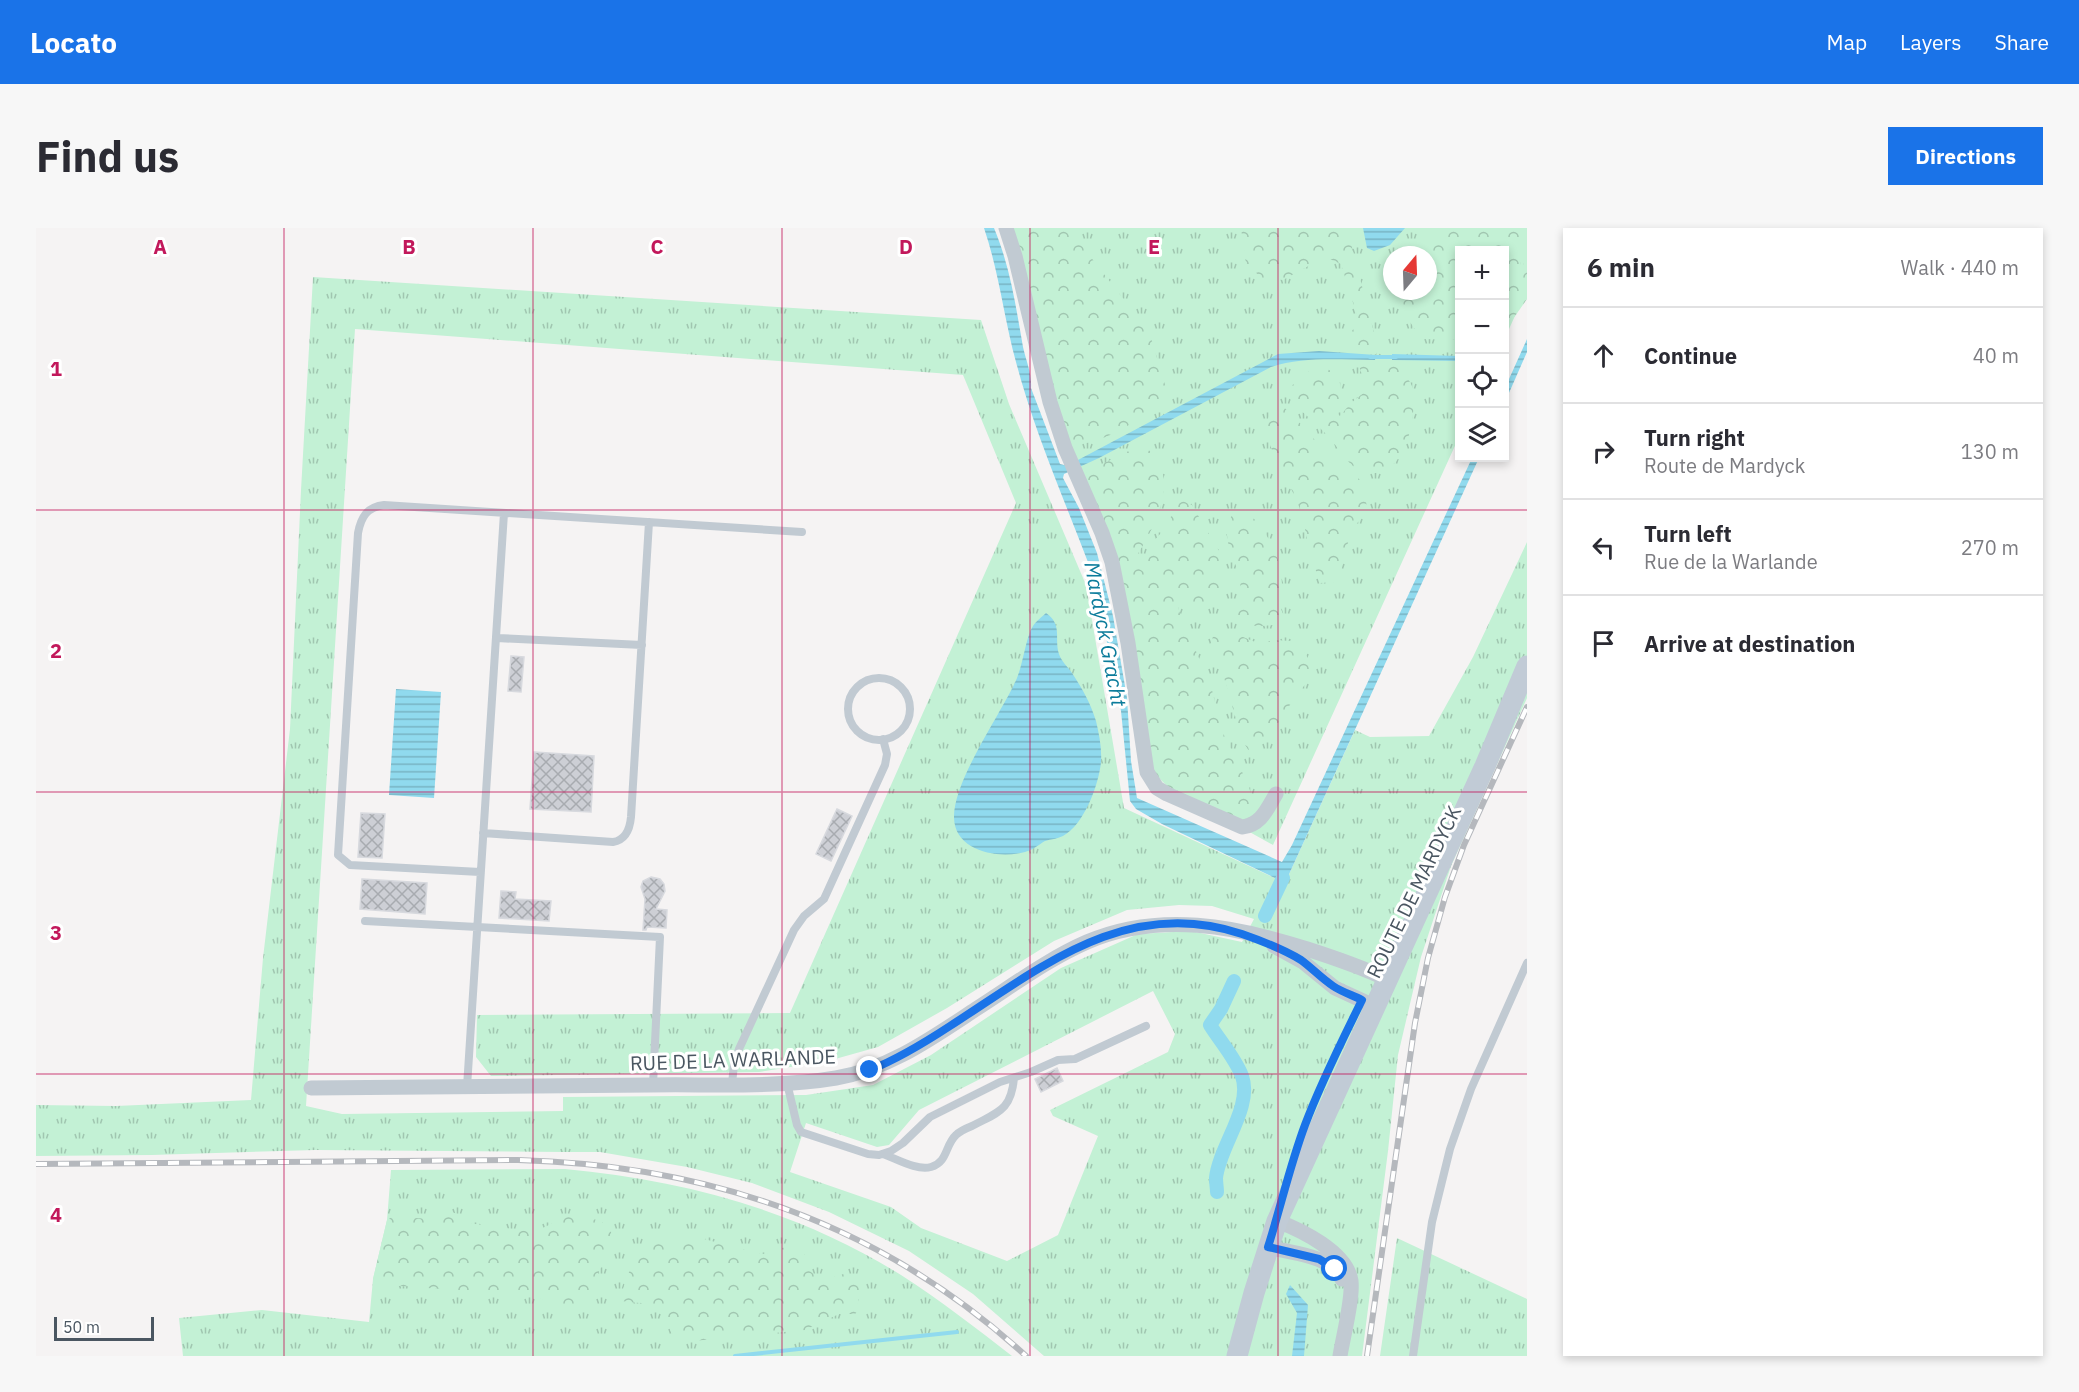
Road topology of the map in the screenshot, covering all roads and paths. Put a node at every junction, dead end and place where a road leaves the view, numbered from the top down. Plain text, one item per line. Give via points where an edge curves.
1 (1006, 228) edge
2 (504, 513) junction
3 (649, 522) junction
4 (802, 532) dead end
5 (497, 638) junction
6 (642, 645) junction
7 (1526, 668) edge
8 (883, 739) junction
9 (1276, 794) dead end
10 (483, 833) junction
11 (480, 872) junction
12 (365, 921) dead end
13 (477, 928) junction
14 (1227, 929) junction
15 (1527, 963) edge
16 (1381, 976) junction
17 (1368, 1003) junction
18 (1146, 1026) dead end
19 (1014, 1078) junction
20 (787, 1083) junction
21 (732, 1084) junction
22 (653, 1085) junction
23 (467, 1087) junction
24 (311, 1088) dead end
25 (883, 1154) junction
26 (1277, 1221) junction
27 (1268, 1247) junction
28 (1348, 1305) junction
29 (1237, 1356) edge
30 (1340, 1356) edge
31 (1413, 1356) edge

1 - 9 street via 1042,378 1070,459 1102,533 1117,584 1150,778 1167,794 1242,827 1259,820
2 - 3 lane
2 - 5 lane
2 - 11 lane via 384,506 370,510 358,533 338,855 350,865
3 - 4 lane
3 - 6 lane
5 - 6 lane
5 - 10 lane
6 - 10 lane via 632,817 625,835 613,842
7 - 16 main road, ROUTE DE MARDYCK via 1406,906
8 - 8 lane via 904,726 909,702 898,685 874,678 854,691 848,711 859,732
8 - 21 lane via 887,762 824,899 792,934 739,1049
10 - 11 lane
11 - 13 lane
12 - 13 lane
13 - 22 lane via 660,937
13 - 23 lane
14 - 16 street, RUE DE LA WARLANDE via 1277,940
14 - 17 street, RUE DE LA WARLANDE via 1282,950 1335,988
14 - 20 street, RUE DE LA WARLANDE via 1176,923 1102,936 1058,958 890,1062 839,1078
15 - 31 lane via 1471,1089 1450,1149 1432,1222
16 - 17 main road, ROUTE DE MARDYCK
17 - 26 main road, ROUTE DE MARDYCK via 1305,1124
18 - 19 lane via 1075,1059 1059,1060
19 - 25 lane via 934,1114 900,1145
19 - 25 lane via 1012,1095 1002,1110 956,1134 936,1165 919,1167
20 - 21 street, RUE DE LA WARLANDE
20 - 25 lane via 797,1125 804,1134 868,1154
21 - 22 street, RUE DE LA WARLANDE
22 - 23 street, RUE DE LA WARLANDE
23 - 24 street, RUE DE LA WARLANDE
26 - 27 main road, ROUTE DE MARDYCK
26 - 28 street via 1310,1236 1340,1260 1351,1280
27 - 28 street via 1319,1259 1332,1266 1344,1282
27 - 29 main road, ROUTE DE MARDYCK
28 - 30 street

